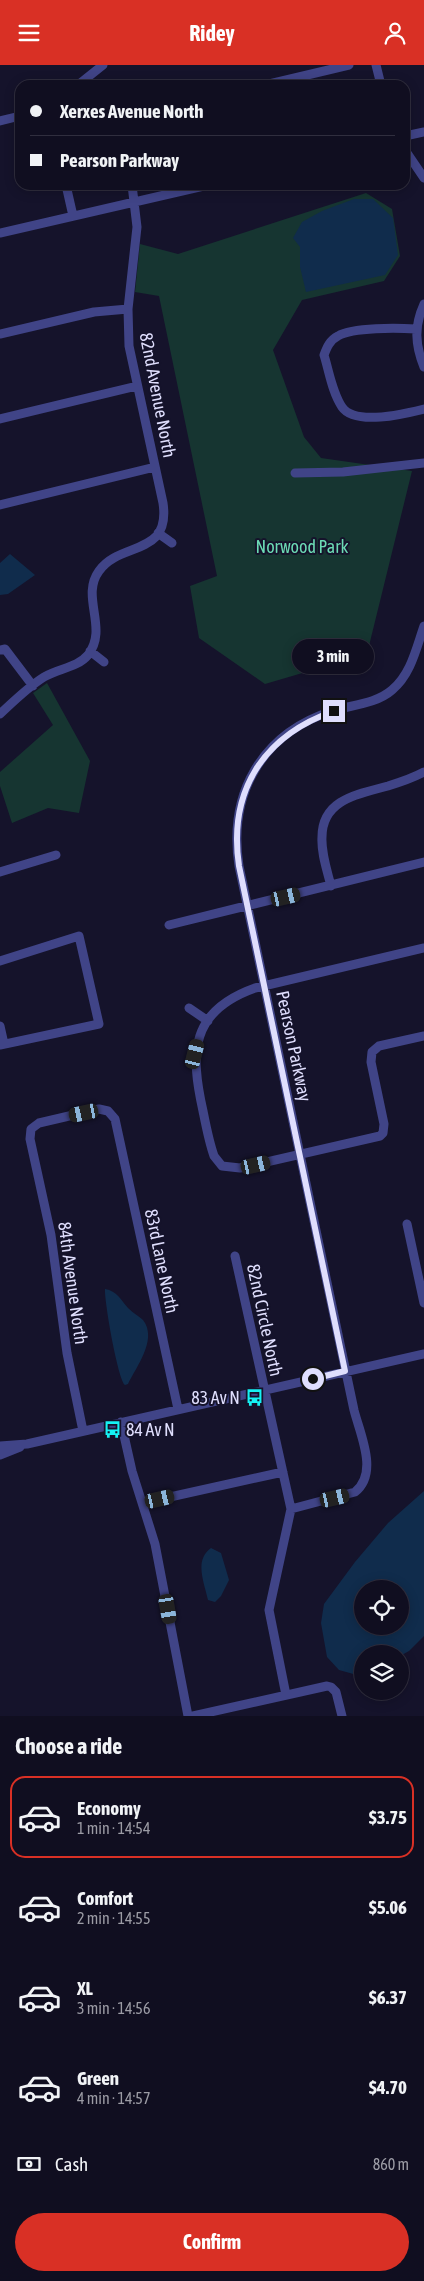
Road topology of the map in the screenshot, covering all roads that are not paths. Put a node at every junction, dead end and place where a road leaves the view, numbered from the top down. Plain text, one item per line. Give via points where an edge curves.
1 (103, 65) edge
2 (349, 65) edge
3 (376, 65) edge
4 (84, 80) edge
5 (286, 80) edge
6 (380, 80) edge
7 (15, 117) edge
8 (0, 121) edge
9 (424, 132) edge
10 (410, 135) edge
11 (410, 157) edge
12 (424, 178) edge
13 (67, 190) edge
14 (132, 190) edge
15 (187, 190) edge
16 (133, 203) junction
17 (73, 217) junction
18 (0, 233) edge
19 (424, 304) edge
20 (128, 309) junction
21 (416, 329) junction
22 (0, 334) edge
23 (424, 367) edge
24 (138, 386) junction
25 (424, 409) edge
26 (0, 419) edge
27 (424, 463) edge
28 (155, 467) junction
29 (295, 473) dead end
30 (0, 505) edge
31 (158, 533) junction
32 (172, 543) dead end
33 (424, 626) edge
34 (0, 650) edge
35 (90, 651) junction
36 (420, 653) edge
37 (104, 662) dead end
38 (33, 685) junction
39 (0, 714) edge
40 (424, 772) edge
41 (56, 855) dead end
42 (424, 862) edge
43 (0, 872) edge
44 (330, 886) junction
45 (248, 906) junction
46 (169, 925) dead end
47 (424, 948) edge
48 (0, 961) edge
49 (264, 985) junction
50 (189, 1008) dead end
51 (208, 1021) junction
52 (0, 1026) edge
53 (424, 1036) edge
54 (2, 1044) edge
55 (30, 1139) joint
56 (301, 1155) junction
57 (407, 1224) dead end
58 (235, 1256) dead end
59 (424, 1303) edge
60 (424, 1354) edge
61 (345, 1371) junction
62 (263, 1390) junction
63 (178, 1409) junction
64 (121, 1422) junction
65 (83, 1431) junction
66 (27, 1444) junction
67 (0, 1446) edge
68 (0, 1455) edge
69 (283, 1472) junction
70 (143, 1503) junction
71 (291, 1509) junction
72 (286, 1695) junction
73 (188, 1716) edge
74 (192, 1716) edge
75 (342, 1716) edge

1 - 4 street
2 - 5 street
3 - 6 street
7 - 8 street
9 - 10 street
11 - 12 street
13 - 17 street
14 - 16 street, 82nd Avenue North
15 - 16 street
16 - 17 street
16 - 20 street, 82nd Avenue North via 137,227
17 - 18 street
19 - 21 street
20 - 22 street via 94,312
20 - 24 street, 82nd Avenue North via 129,346
21 - 23 street
21 - 25 street via 346,333 332,340 324,355 339,401 349,414 364,418
24 - 26 street
24 - 28 street, 82nd Avenue North
27 - 29 street via 343,473
28 - 30 street
28 - 31 street, 82nd Avenue North via 164,519
31 - 32 street
31 - 35 street via 143,548 113,557 98,572 91,592 97,631
33 - 36 street, Pearson Parkway
34 - 38 street via 4,649
35 - 37 street
35 - 38 street via 80,662
36 - 45 street, Pearson Parkway via 391,691 380,698 300,725 278,741 260,762 244,794 236,829 236,847
38 - 39 street
40 - 44 street via 402,782 354,794 331,810 322,837
41 - 43 street
42 - 44 street
44 - 45 street
45 - 46 street
45 - 49 street, Pearson Parkway
47 - 49 street
48 - 54 street via 79,936 99,1024
49 - 51 street via 230,999
49 - 56 street, Pearson Parkway
50 - 51 street
51 - 56 street via 198,1041 195,1068 212,1150 222,1166 240,1168
52 - 54 street
53 - 56 street via 379,1046 372,1052 383,1133 375,1138
55 - 63 street, 83rd Lane North via 31,1129 39,1123 99,1109 108,1111 115,1119
55 - 65 street, 84th Avenue North via 51,1235 67,1353
56 - 61 street, Pearson Parkway
57 - 59 street
58 - 62 street, 82nd Circle North
60 - 61 street
61 - 62 street
61 - 71 street, Pearson Parkway via 367,1457 368,1465 361,1485 350,1495
62 - 63 street
62 - 69 street, 82nd Circle North
63 - 64 street
64 - 65 street
64 - 70 street
65 - 66 street
66 - 67 street
66 - 68 street
69 - 70 street
69 - 71 street, 82nd Circle North
70 - 73 street via 162,1574
71 - 72 street via 269,1610
72 - 74 street
72 - 75 street via 331,1687 336,1693

